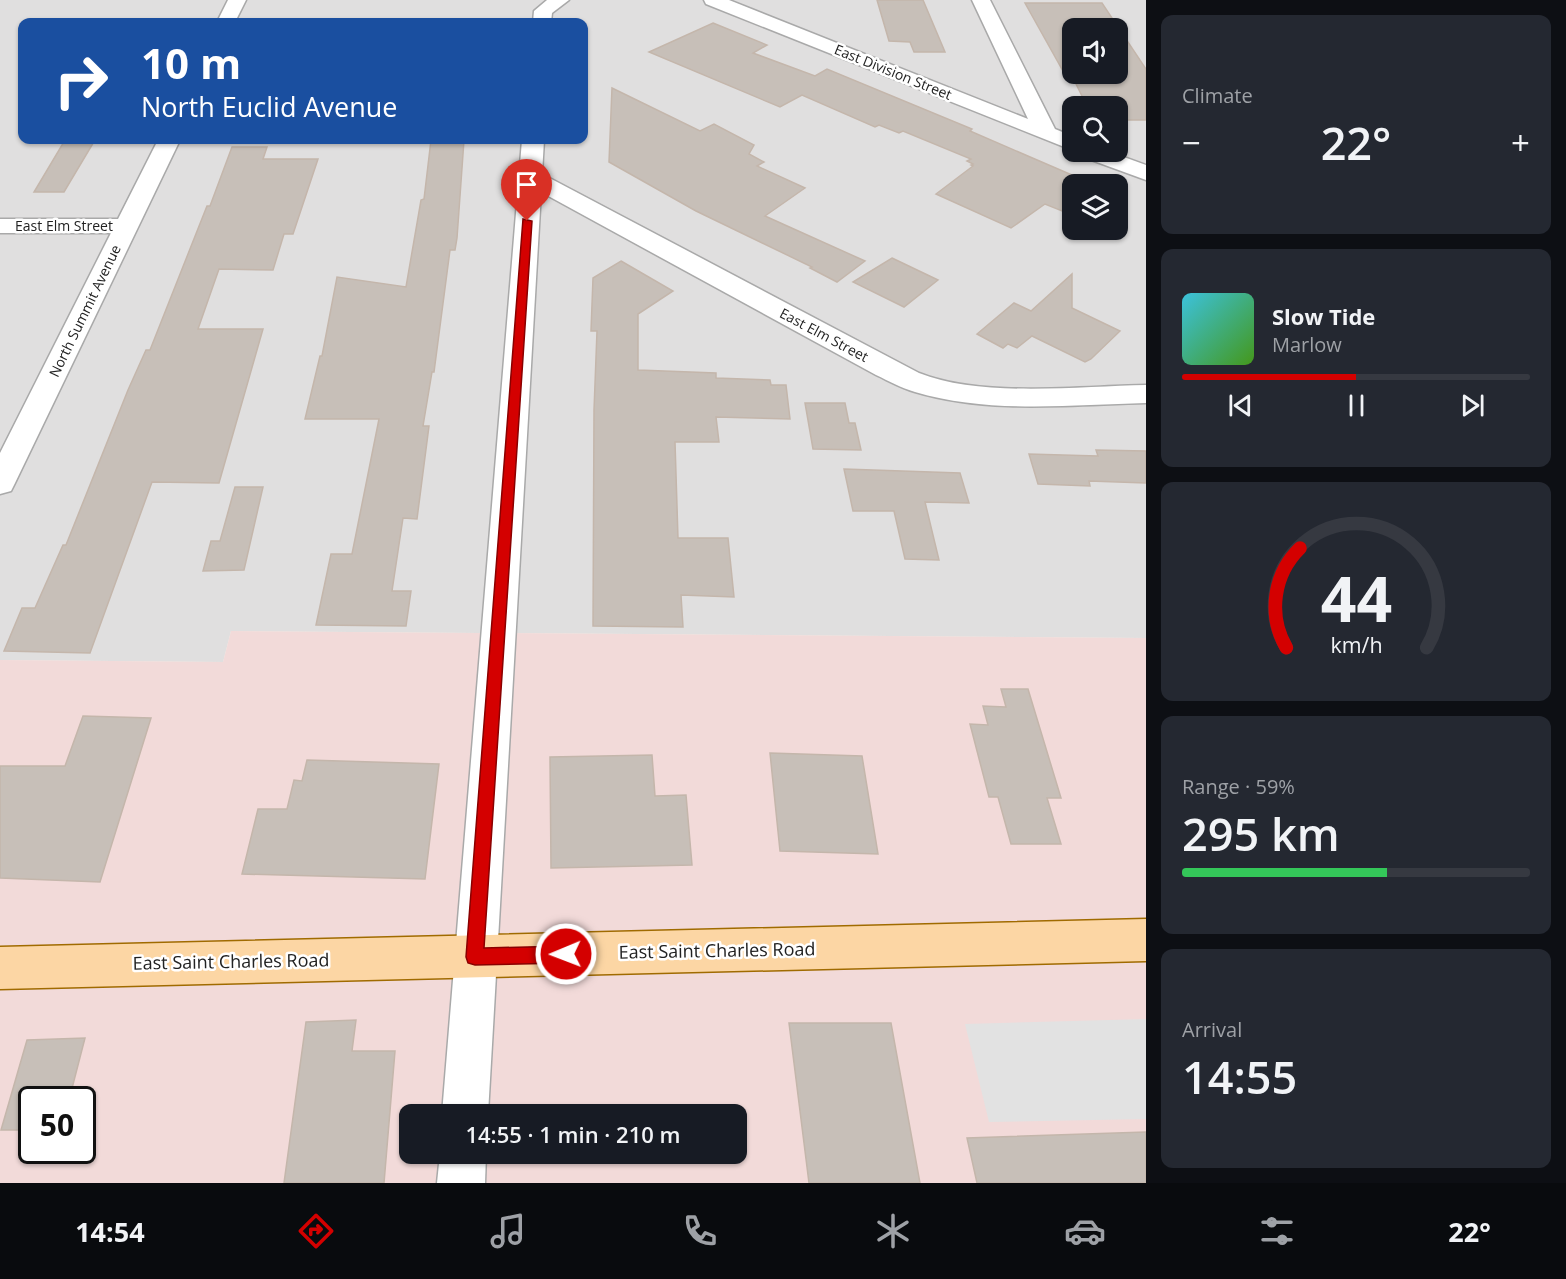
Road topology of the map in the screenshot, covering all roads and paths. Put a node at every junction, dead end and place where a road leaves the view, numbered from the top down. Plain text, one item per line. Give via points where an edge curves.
1 (237, 0) edge
2 (560, 0) edge
3 (713, 0) edge
4 (981, 0) edge
5 (228, 18) edge
6 (542, 18) edge
7 (1046, 134) junction
8 (1062, 140) edge
9 (167, 144) edge
10 (533, 144) edge
11 (1117, 162) edge
12 (1146, 173) edge
13 (530, 177) junction
14 (0, 226) edge
15 (128, 226) junction
16 (1146, 394) edge
17 (0, 483) edge
18 (1146, 940) edge
19 (475, 957) junction
20 (0, 968) edge
21 (466, 1104) edge
22 (462, 1164) edge
23 (461, 1183) edge

1 - 5 street
2 - 6 street via 543,11
3 - 7 street, East Division Street
4 - 7 street
7 - 8 street, East Division Street
9 - 15 street, North Summit Avenue
10 - 13 street
11 - 12 street
13 - 16 street, East Elm Street via 886,369 922,384 967,394 1007,396
13 - 19 street
14 - 15 street, East Elm Street
15 - 17 street, North Summit Avenue
18 - 19 main road, East Saint Charles Road
19 - 20 main road, East Saint Charles Road
19 - 21 street
22 - 23 street

